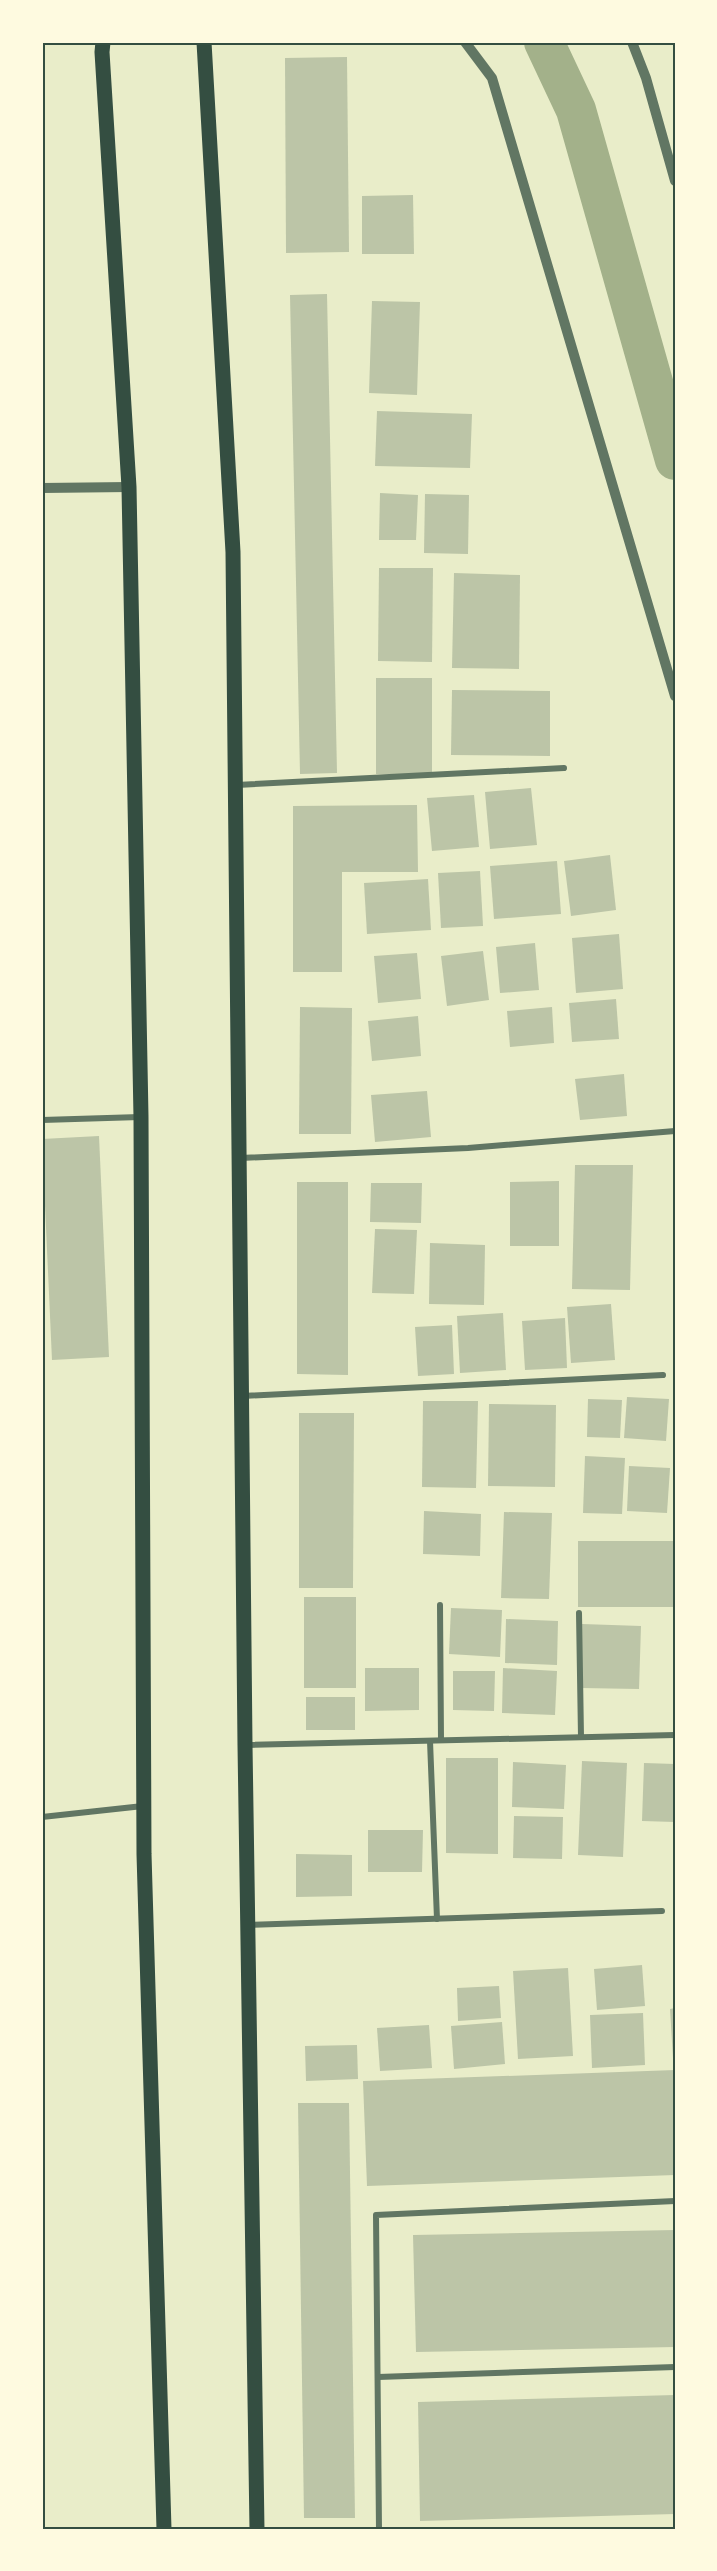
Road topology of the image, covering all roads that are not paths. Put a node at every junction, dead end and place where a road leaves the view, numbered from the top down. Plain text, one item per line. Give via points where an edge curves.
1 (103, 42) edge
2 (204, 42) edge
3 (465, 42) edge
4 (632, 42) edge
5 (675, 181) edge
6 (43, 487) edge
7 (129, 488) junction
8 (675, 696) edge
9 (564, 768) dead end
10 (236, 785) junction
11 (141, 1117) junction
12 (42, 1119) edge
13 (675, 1131) edge
14 (240, 1158) junction
15 (663, 1375) dead end
16 (242, 1396) junction
17 (440, 1605) dead end
18 (579, 1613) dead end
19 (675, 1734) edge
20 (581, 1737) junction
21 (441, 1740) junction
22 (430, 1741) junction
23 (245, 1745) junction
24 (144, 1806) junction
25 (42, 1817) edge
26 (662, 1911) dead end
27 (437, 1919) junction
28 (248, 1925) junction
29 (675, 2202) edge
30 (675, 2367) edge
31 (378, 2377) junction
32 (164, 2529) edge
33 (257, 2529) edge
34 (379, 2529) edge

1 - 7 main road
2 - 10 main road via 233,552
3 - 8 street via 492,78
4 - 5 street
6 - 7 street
7 - 11 main road
9 - 10 street
10 - 14 main road
11 - 12 street
11 - 24 main road
13 - 14 street via 468,1148
14 - 16 main road
15 - 16 street
16 - 23 main road
17 - 21 street
18 - 20 street
19 - 20 street
20 - 21 street
21 - 22 street
22 - 23 street
22 - 27 street
23 - 28 main road
24 - 25 street
24 - 32 main road
26 - 27 street
27 - 28 street
28 - 33 main road
29 - 31 street via 376,2215
30 - 31 street
31 - 34 street

